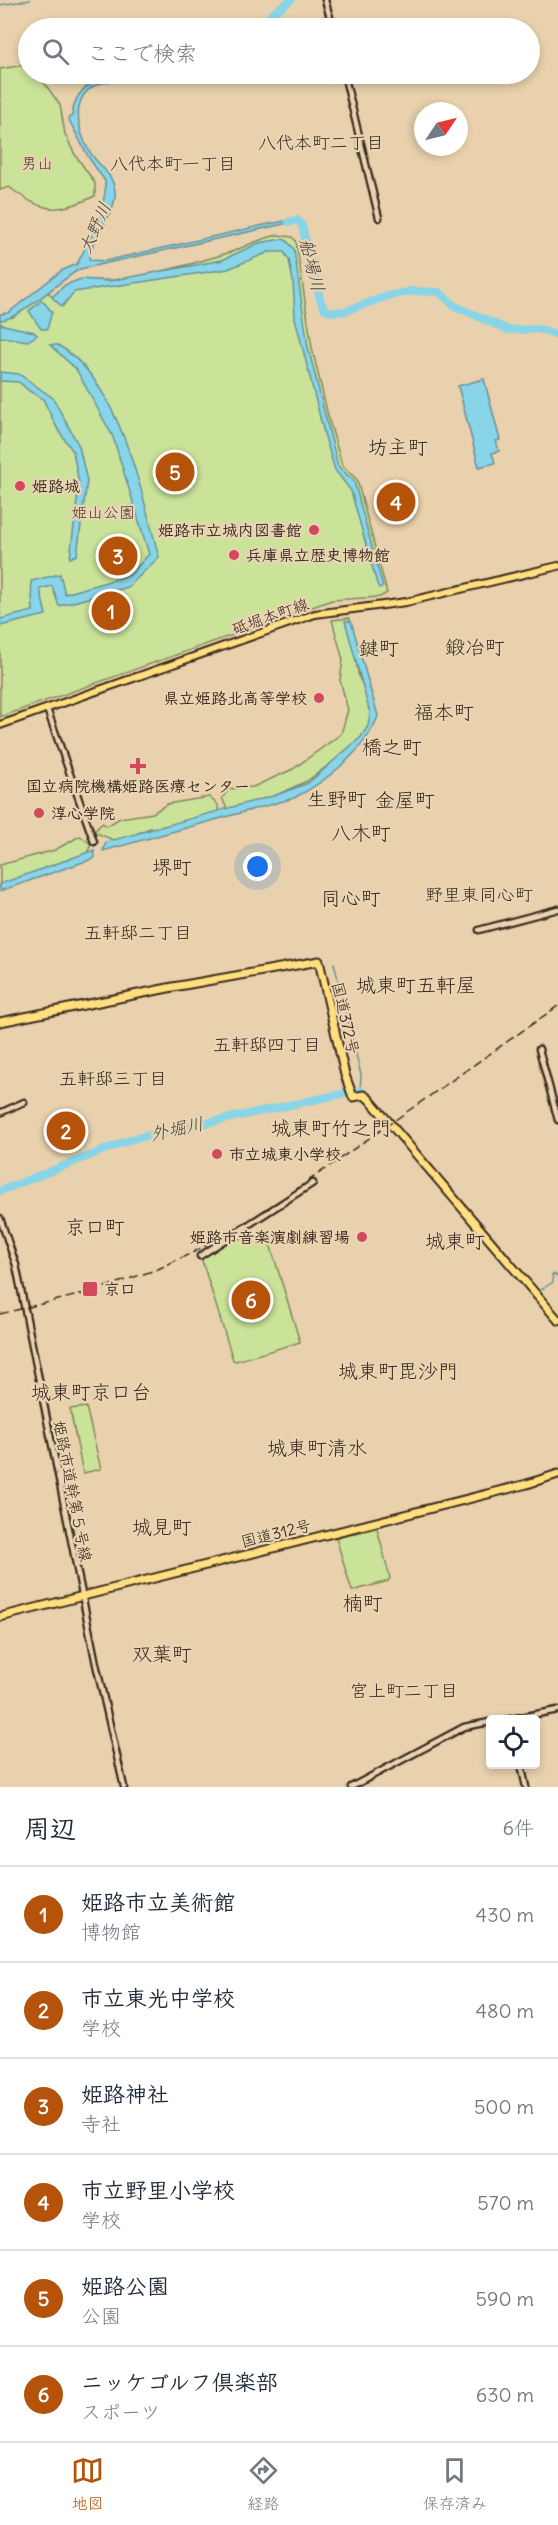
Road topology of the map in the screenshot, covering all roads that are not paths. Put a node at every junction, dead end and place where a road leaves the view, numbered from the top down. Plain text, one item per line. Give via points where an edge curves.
1 (325, 0) edge
2 (330, 18) edge
3 (346, 84) edge
4 (379, 218) dead end
5 (558, 566) edge
6 (47, 710) junction
7 (0, 725) edge
8 (94, 842) dead end
9 (558, 909) edge
10 (479, 930) dead end
11 (0, 1022) edge
12 (539, 1049) dead end
13 (24, 1102) dead end
14 (0, 1113) edge
15 (558, 1120) edge
16 (312, 1183) dead end
17 (0, 1218) edge
18 (200, 1256) dead end
19 (558, 1320) edge
20 (558, 1474) edge
21 (82, 1595) junction
22 (0, 1617) edge
23 (558, 1710) edge
24 (530, 1715) edge
25 (486, 1723) edge
26 (522, 1769) edge
27 (355, 1786) edge
28 (124, 1787) edge
29 (526, 1787) edge

1 - 2 street
3 - 4 street
5 - 6 main road, 砥堀本町線 via 406,602 322,612
6 - 7 main road, 砥堀本町線
6 - 8 street
9 - 10 street
11 - 19 highway, 国道372号 via 319,961 353,1096 364,1095 369,1099
12 - 15 street
13 - 14 street
16 - 18 street
17 - 21 street, 姫路市道幹第５号線 via 17,1272
20 - 21 highway, 国道312号
21 - 22 highway, 国道312号
21 - 28 street, 姫路市道幹第５号線
23 - 24 street
25 - 27 street via 464,1727
26 - 29 street

